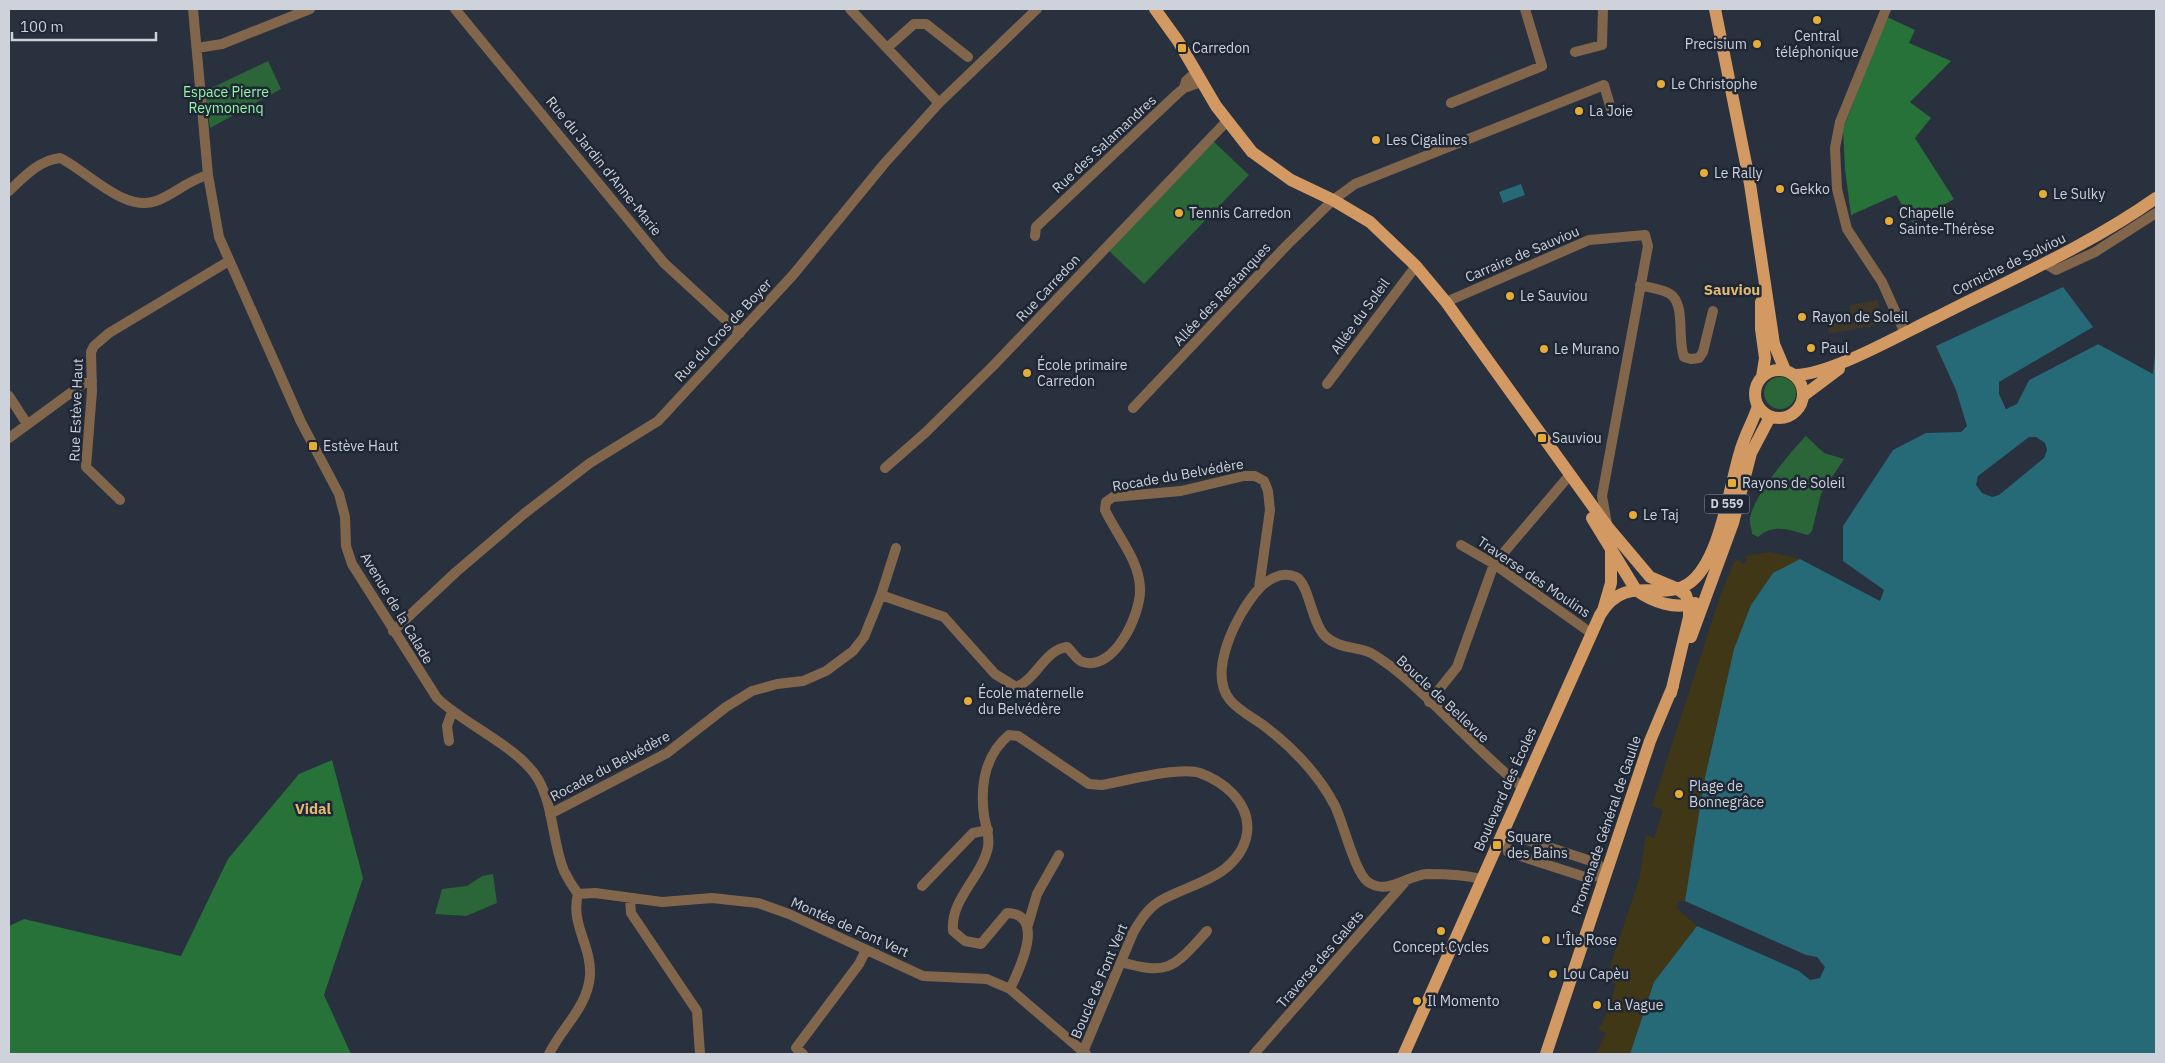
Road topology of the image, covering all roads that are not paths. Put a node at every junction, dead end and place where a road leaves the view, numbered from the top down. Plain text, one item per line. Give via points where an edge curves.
1 (194, 9) edge
2 (310, 9) edge
3 (455, 9) edge
4 (850, 9) edge
5 (1037, 9) edge
6 (1155, 9) edge
7 (1165, 9) edge
8 (1525, 9) edge
9 (1603, 9) edge
10 (1715, 9) edge
11 (1721, 9) edge
12 (1886, 9) edge
13 (1178, 41) junction
14 (197, 48) junction
15 (887, 48) junction
16 (1575, 52) dead end
17 (968, 57) dead end
18 (1198, 77) junction
19 (1730, 77) junction
20 (939, 103) junction
21 (1451, 103) dead end
22 (1611, 109) dead end
23 (1226, 122) junction
24 (208, 175) junction
25 (9, 191) edge
26 (2156, 198) edge
27 (1333, 200) junction
28 (2156, 213) edge
29 (1757, 235) junction
30 (1035, 236) dead end
31 (229, 261) junction
32 (2044, 263) junction
33 (1416, 266) junction
34 (1640, 285) junction
35 (1446, 302) junction
36 (1713, 311) dead end
37 (1905, 332) junction
38 (740, 333) junction
39 (1871, 348) junction
40 (1789, 373) junction
41 (1762, 377) junction
42 (92, 381) junction
43 (1327, 384) dead end
44 (9, 396) edge
45 (1803, 396) junction
46 (1758, 406) junction
47 (1133, 408) dead end
48 (1770, 417) junction
49 (27, 424) junction
50 (9, 438) edge
51 (1558, 460) junction
52 (885, 468) dead end
53 (1568, 476) junction
54 (1602, 496) junction
55 (1586, 498) junction
56 (120, 500) dead end
57 (1607, 526) junction
58 (1461, 545) dead end
59 (896, 548) dead end
60 (1611, 551) junction
61 (1494, 564) junction
62 (1259, 588) junction
63 (1676, 588) junction
64 (1636, 590) junction
65 (881, 595) junction
66 (1705, 600) junction
67 (1689, 605) junction
68 (1604, 607) junction
69 (393, 631) junction
70 (1591, 633) junction
71 (1670, 693) junction
72 (1429, 702) junction
73 (452, 712) junction
74 (449, 741) dead end
75 (1521, 786) junction
76 (550, 814) junction
77 (988, 830) junction
78 (1503, 842) junction
79 (1059, 855) dead end
80 (1605, 874) junction
81 (1482, 879) junction
82 (1406, 881) junction
83 (922, 886) dead end
84 (578, 894) junction
85 (630, 899) junction
86 (1026, 929) junction
87 (1207, 931) dead end
88 (866, 950) junction
89 (1120, 962) junction
90 (1010, 990) junction
91 (1084, 1053) edge
92 (549, 1054) edge
93 (700, 1054) edge
94 (803, 1054) edge
95 (1254, 1054) edge
96 (1404, 1054) edge
97 (1546, 1054) edge

1 - 14 street, Avenue de la Calade
2 - 14 street via 222,44
3 - 38 street, Rue du Jardin d'Anne-Marie via 664,263
4 - 15 street
5 - 20 street, Rue du Cros de Boyer
6 - 13 main road
7 - 13 main road
8 - 21 street via 1542,66
9 - 16 street via 1602,45
10 - 19 main road
11 - 19 main road
12 - 37 street via 1840,122 1835,148 1837,189 1847,230 1882,282
13 - 18 main road
14 - 24 street, Avenue de la Calade
15 - 17 street via 914,24 926,24
15 - 20 street
18 - 23 main road
18 - 30 street, Rue des Salamandres via 1186,81 1184,88 1036,227
19 - 29 main road
20 - 38 street, Rue du Cros de Boyer
22 - 27 street, Allée des Restanques via 1604,85 1354,184
23 - 27 main road via 1269,166
23 - 52 street, Rue Carredon via 994,365
24 - 25 street via 194,178 155,202 136,201 108,191 60,158 51,159
24 - 31 street, Avenue de la Calade via 219,237
26 - 32 main road, Corniche de Solviou via 2098,236
27 - 33 main road via 1370,222
27 - 47 street, Allée des Restanques
28 - 32 street via 2111,243 2056,270
29 - 40 main road via 1774,344 1777,356
29 - 41 main road via 1765,358
31 - 42 street, Rue Estève Haut via 100,340 91,352
31 - 69 street, Avenue de la Calade via 301,422 339,494 345,517 346,546 352,564
32 - 37 main road, Corniche de Solviou
33 - 35 main road
33 - 43 street, Allée du Soleil
34 - 35 street, Carraire de Sauviou via 1648,246 1645,235 1589,240
34 - 36 street via 1669,292 1676,299 1680,349 1684,357 1692,360 1703,352
34 - 54 street, Carraire de Sauviou
35 - 51 main road
37 - 39 main road, Corniche de Solviou
38 - 69 street, Rue du Cros de Boyer via 658,421 590,463 525,513
39 - 40 main road, Corniche de Solviou via 1810,374
39 - 45 main road, Corniche de Solviou
40 - 41 main road via 1770,371
40 - 45 main road via 1801,384
41 - 46 main road via 1755,387
42 - 49 street via 84,383
42 - 56 street, Rue Estève Haut via 86,467
44 - 49 street
45 - 48 main road via 1800,407 1790,416
46 - 48 main road
46 - 63 main road, D 559 via 1740,450 1709,558 1690,582
48 - 66 main road, D 559 via 1751,453 1733,523
49 - 50 street
51 - 53 main road
51 - 55 main road
53 - 60 main road
53 - 61 street
54 - 55 street
54 - 57 street, Carraire de Sauviou
55 - 57 main road
57 - 63 main road via 1650,577
58 - 61 street, Traverse des Moulins
59 - 65 street
60 - 64 main road
60 - 68 main road via 1612,573
61 - 70 street, Traverse des Moulins
61 - 72 street via 1457,667
62 - 65 street, Rocade du Belvédère via 1270,510 1268,491 1264,481 1255,476 1244,476 1180,491 1113,497 1106,502 1105,510 1138,575 1140,589 1138,608 1120,646 1092,664 1081,662 1067,647 1058,648 1026,683 1016,687 995,674 944,617
62 - 72 street, Boucle de Bellevue via 1281,575 1297,578 1313,619 1324,636 1341,647 1371,653
62 - 82 street, Boucle de Bellevue via 1238,617 1230,636 1223,660 1226,693 1238,708 1317,775 1366,881 1387,887
63 - 64 main road, Boulevard des Écoles
63 - 67 main road via 1686,595
64 - 67 main road via 1660,602
64 - 68 main road, Boulevard des Écoles via 1622,594
65 - 76 street, Rocade du Belvédère via 864,637 853,651 826,671 803,681 752,691 667,753
66 - 67 main road
66 - 71 main road, Promenade Général de Gaulle
67 - 71 main road, Promenade Général de Gaulle via 1689,617
68 - 70 main road, Boulevard des Écoles
69 - 73 street, Avenue de la Calade via 437,698
70 - 75 main road, Boulevard des Écoles
71 - 80 main road, Promenade Général de Gaulle via 1650,741
72 - 75 street, Boucle de Bellevue
73 - 74 street via 447,726
73 - 76 street, Avenue de la Calade via 522,760 538,779
75 - 78 main road, Boulevard des Écoles
76 - 84 street, Avenue de la Calade via 564,870
77 - 83 street via 973,833
77 - 86 street, Boucle de Font Vert via 985,858 957,906 952,920 953,931 966,941 980,944 1007,913 1017,913 1024,919
77 - 89 street, Boucle de Font Vert via 984,816 985,772 994,752 1009,735 1018,736 1089,784 1102,785 1182,771 1198,772 1218,781 1231,792 1249,822 1245,843 1222,871 1158,902 1144,915
78 - 80 street via 1508,852 1588,878
78 - 80 street via 1518,837 1597,863
78 - 81 main road, Boulevard des Écoles
79 - 86 street via 1037,894
80 - 97 main road, Promenade Général de Gaulle
81 - 82 street, Boucle de Bellevue via 1425,874
81 - 96 main road, Boulevard des Écoles
82 - 95 street, Traverse des Galets
84 - 85 street, Montée de Font Vert via 595,893
84 - 92 street via 574,912 588,954 590,976 577,1014
85 - 88 street, Montée de Font Vert via 675,902 729,899 758,903
85 - 93 street via 631,914 697,1010
86 - 90 street via 1029,938 1024,961
87 - 89 street via 1180,961 1169,966 1155,970
88 - 90 street, Montée de Font Vert via 923,976 986,979
88 - 94 street via 796,1048
89 - 91 street, Boucle de Font Vert
90 - 91 street, Montée de Font Vert

